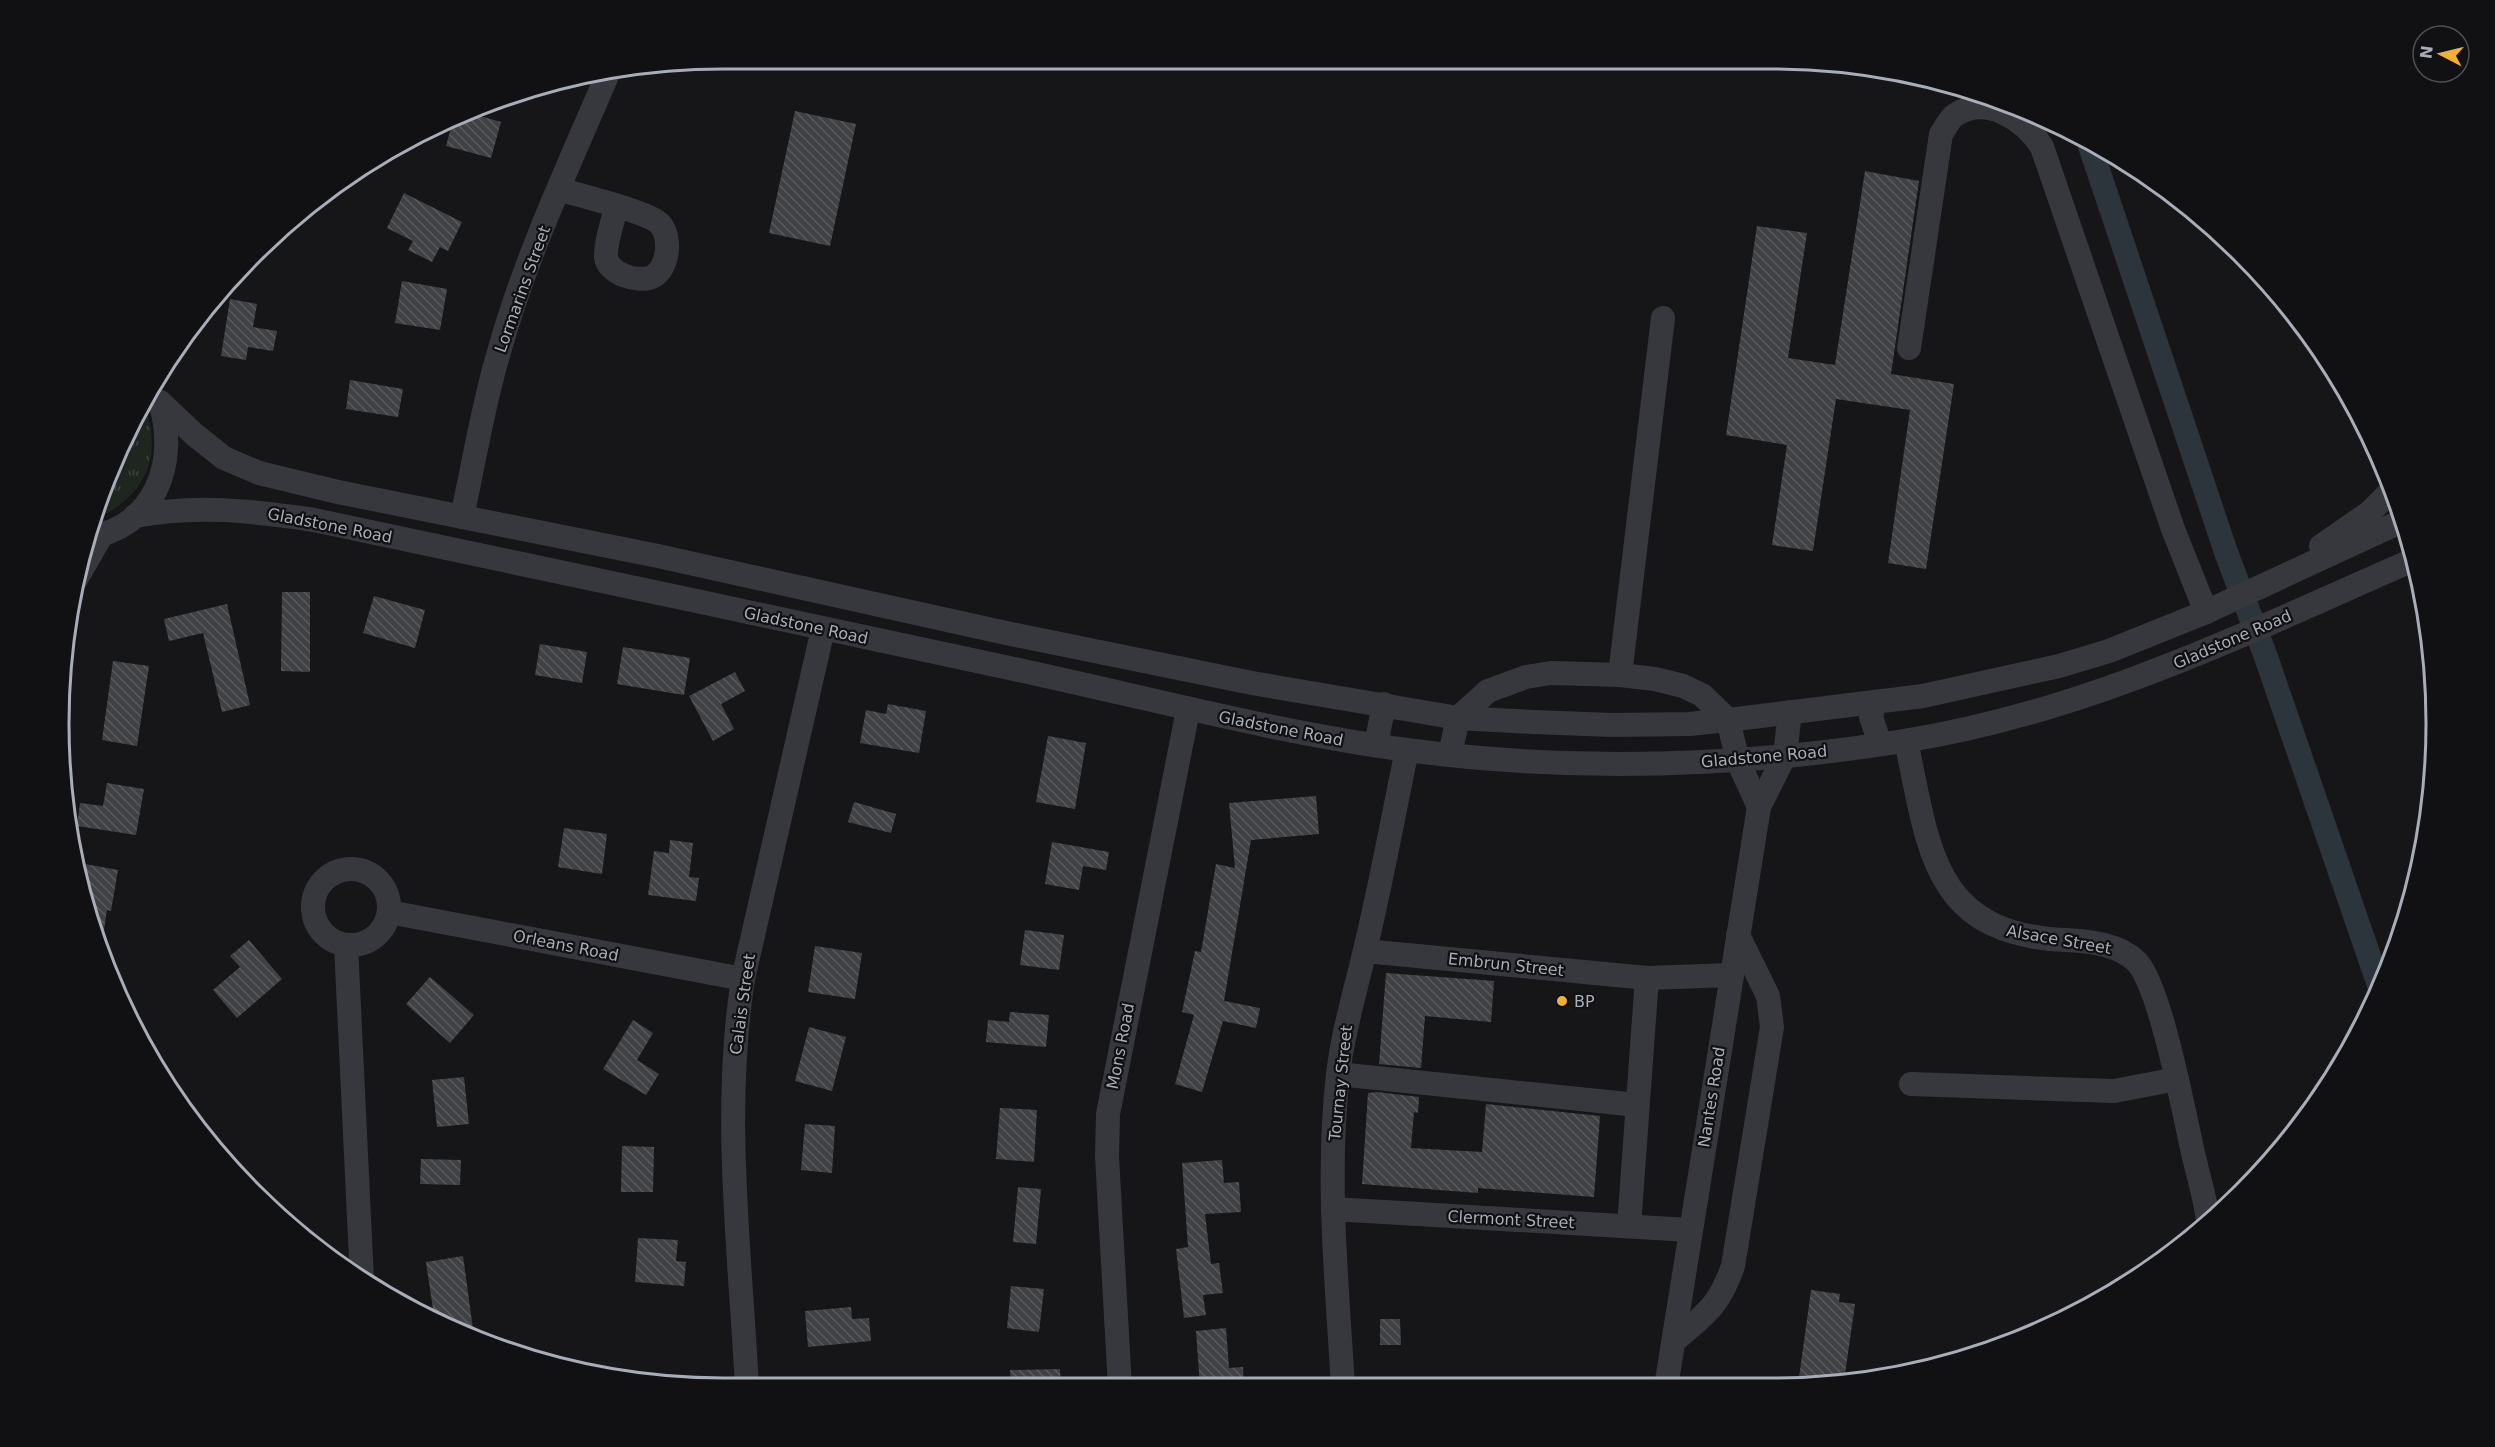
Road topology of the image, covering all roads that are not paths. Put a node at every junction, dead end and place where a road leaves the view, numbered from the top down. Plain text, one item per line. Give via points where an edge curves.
1 (605, 81) edge
2 (559, 189) junction
3 (616, 207) dead end
4 (1664, 318) dead end
5 (1909, 348) dead end
6 (157, 395) edge
7 (157, 396) edge
8 (2385, 497) edge
9 (437, 512) junction
10 (135, 516) junction
11 (462, 517) junction
12 (492, 523) junction
13 (2395, 524) edge
14 (97, 536) edge
15 (429, 544) junction
16 (484, 556) junction
17 (2406, 563) edge
18 (2264, 585) junction
19 (801, 588) junction
20 (860, 601) junction
21 (2217, 607) junction
22 (794, 623) junction
23 (823, 629) junction
24 (854, 636) junction
25 (1166, 666) junction
26 (1620, 675) junction
27 (1227, 678) junction
28 (1923, 696) junction
29 (1160, 703) junction
30 (1384, 704) junction
31 (1874, 704) junction
32 (1188, 710) junction
33 (1791, 712) junction
34 (1219, 716) junction
35 (1458, 717) junction
36 (1728, 720) junction
37 (1933, 735) junction
38 (1906, 741) junction
39 (1880, 744) junction
40 (1376, 745) junction
41 (1407, 750) junction
42 (1450, 754) junction
43 (1785, 755) junction
44 (1738, 761) junction
45 (1759, 807) junction
46 (389, 912) junction
47 (1738, 935) junction
48 (346, 945) junction
49 (1365, 951) junction
50 (1731, 975) junction
51 (1647, 978) junction
52 (743, 979) junction
53 (1338, 1074) junction
54 (2177, 1079) junction
55 (1911, 1084) dead end
56 (1637, 1105) junction
57 (1333, 1209) junction
58 (2206, 1213) edge
59 (1629, 1226) junction
60 (1689, 1230) junction
61 (361, 1269) edge
62 (1674, 1341) junction
63 (747, 1378) edge
64 (1119, 1378) edge
65 (1342, 1378) edge
66 (1668, 1378) edge

1 - 2 street, Lormarins Street
2 - 3 street
2 - 11 street, Lormarins Street via 498,352
4 - 26 street
5 - 21 street via 1941,134 1953,116 1974,108 2011,115 2030,129 2042,147 2173,529
6 - 9 street, Gladstone Road via 195,435 224,458 259,473
7 - 10 street via 167,426 168,450 163,475 152,497
8 - 18 street via 2370,512
9 - 11 street, Gladstone Road
9 - 15 street via 430,523
10 - 14 street via 119,528
10 - 15 street, Gladstone Road via 170,509 244,509
11 - 12 street, Gladstone Road
12 - 16 street
12 - 19 street, Gladstone Road
13 - 18 street, Gladstone Road
15 - 16 street, Gladstone Road
16 - 22 street, Gladstone Road
17 - 37 street, Gladstone Road via 2144,677 2057,707
18 - 21 street, Gladstone Road
19 - 20 street, Gladstone Road
19 - 22 street via 793,603
20 - 24 street
20 - 25 street, Gladstone Road
21 - 28 street, Gladstone Road via 2109,651
22 - 23 street, Gladstone Road
23 - 24 street, Gladstone Road
23 - 52 street, Calais Street
24 - 29 street, Gladstone Road
25 - 27 street, Gladstone Road
25 - 29 street
26 - 35 street via 1551,673 1526,677 1488,691
26 - 36 street via 1683,686 1702,695
27 - 30 street, Gladstone Road
27 - 34 street
28 - 31 street, Gladstone Road
28 - 37 street
29 - 32 street, Gladstone Road
30 - 35 street, Gladstone Road
30 - 40 street
31 - 33 street, Gladstone Road
31 - 39 street via 1871,717
32 - 34 street, Gladstone Road
32 - 64 street, Mons Road via 1108,1114
33 - 36 street, Gladstone Road
33 - 43 street, Nantes Road
34 - 40 street, Gladstone Road
35 - 36 street, Gladstone Road via 1613,725
35 - 42 street
36 - 44 street
37 - 38 street, Gladstone Road
38 - 39 street, Gladstone Road
38 - 54 street, Alsace Street via 1930,851 1948,887 1984,921 2008,932 2100,944 2121,951 2136,962 2148,978
39 - 43 street, Gladstone Road
40 - 41 street, Gladstone Road
41 - 42 street, Gladstone Road
41 - 49 street, Tournay Street
42 - 44 street, Gladstone Road via 1609,764
43 - 44 street, Gladstone Road
43 - 45 street, Nantes Road
44 - 45 street
45 - 47 street, Nantes Road
46 - 48 street via 379,933 369,941
46 - 48 street via 386,890 370,873 348,868 328,876 314,894 314,917 326,936
46 - 52 street, Orleans Road
47 - 50 street, Nantes Road
47 - 62 street via 1768,996 1772,1027 1733,1266 1724,1292 1713,1308
48 - 61 street
49 - 51 street, Embrun Street
49 - 53 street, Tournay Street via 1346,1021
50 - 51 street, Embrun Street
50 - 60 street, Nantes Road
51 - 56 street
52 - 63 street, Calais Street via 732,1098
53 - 56 street
53 - 57 street, Tournay Street
54 - 55 street via 2115,1091
54 - 58 street, Alsace Street
56 - 59 street
57 - 59 street, Clermont Street
57 - 65 street, Tournay Street
59 - 60 street, Clermont Street
60 - 62 street, Nantes Road
62 - 66 street, Nantes Road

